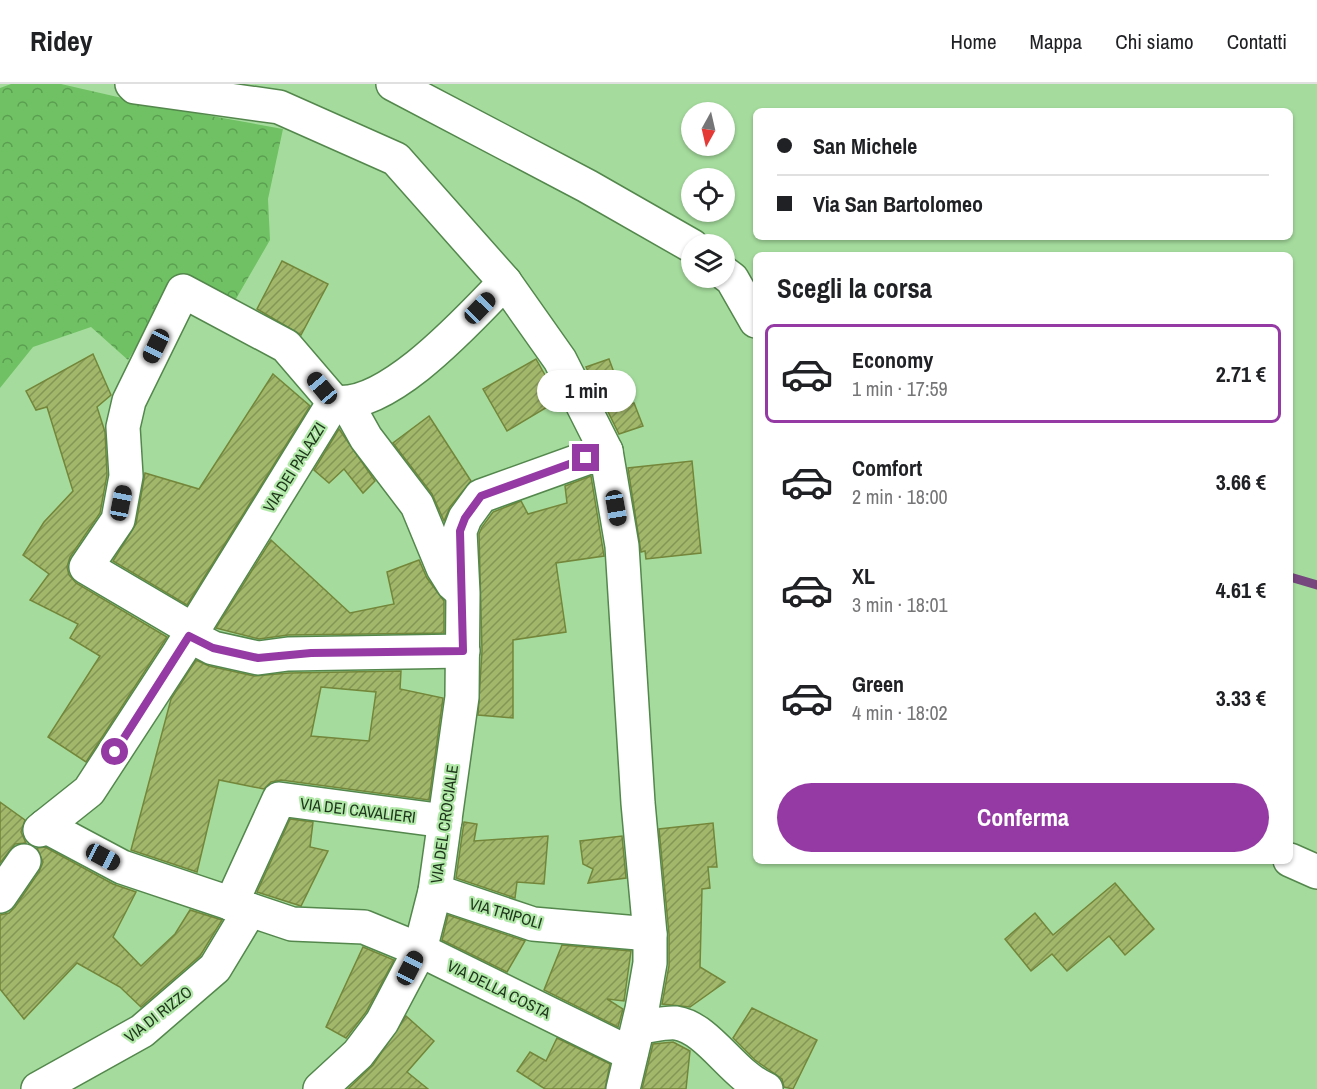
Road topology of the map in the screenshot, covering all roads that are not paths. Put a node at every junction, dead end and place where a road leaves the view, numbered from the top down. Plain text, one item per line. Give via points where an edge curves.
1 (132, 84) edge
2 (393, 84) edge
3 (681, 240) edge
4 (505, 282) junction
5 (735, 284) edge
6 (753, 316) edge
7 (340, 403) junction
8 (606, 451) junction
9 (463, 593) junction
10 (187, 640) junction
11 (463, 651) junction
12 (445, 821) junction
13 (43, 828) joint
14 (24, 861) dead end
15 (1293, 861) edge
16 (1317, 872) edge
17 (435, 891) junction
18 (0, 896) edge
19 (240, 907) junction
20 (650, 934) junction
21 (420, 950) junction
22 (635, 1041) junction
23 (38, 1089) edge
24 (320, 1089) edge
25 (623, 1089) edge
26 (766, 1089) edge

1 - 4 street via 279,107 396,159
2 - 3 street
4 - 7 street via 454,334 390,387
4 - 8 street via 560,360
5 - 6 street
7 - 9 street via 417,506 443,568
7 - 10 street, VIA DEI PALAZZI
7 - 10 street via 286,346 183,291 129,401 123,427 126,476 118,520 86,567
8 - 9 street, VIA DEL CROCIALE via 481,496 460,531
8 - 20 street via 622,546
9 - 11 street, VIA DEL CROCIALE
10 - 11 street via 258,658 311,653
10 - 13 street, VIA DEI PALAZZI via 89,791
11 - 12 street, VIA DEL CROCIALE via 462,697
12 - 17 street, VIA DEL CROCIALE
12 - 19 street, VIA DEI CAVALIERI via 279,800
13 - 19 street, VIA DELLA COSTA via 122,867
14 - 18 street
15 - 16 street
17 - 20 street, VIA TRIPOLI via 532,924
17 - 21 street, VIA DEL CROCIALE
19 - 21 street, VIA DELLA COSTA via 292,924 364,927
19 - 23 street, VIA DI RIZZO via 215,968 142,1031
20 - 22 street via 650,963
21 - 22 street, VIA DELLA COSTA
21 - 24 street, VIA DEL CROCIALE via 382,1022 358,1053
22 - 25 street
22 - 26 street via 674,1023 692,1028 728,1062

